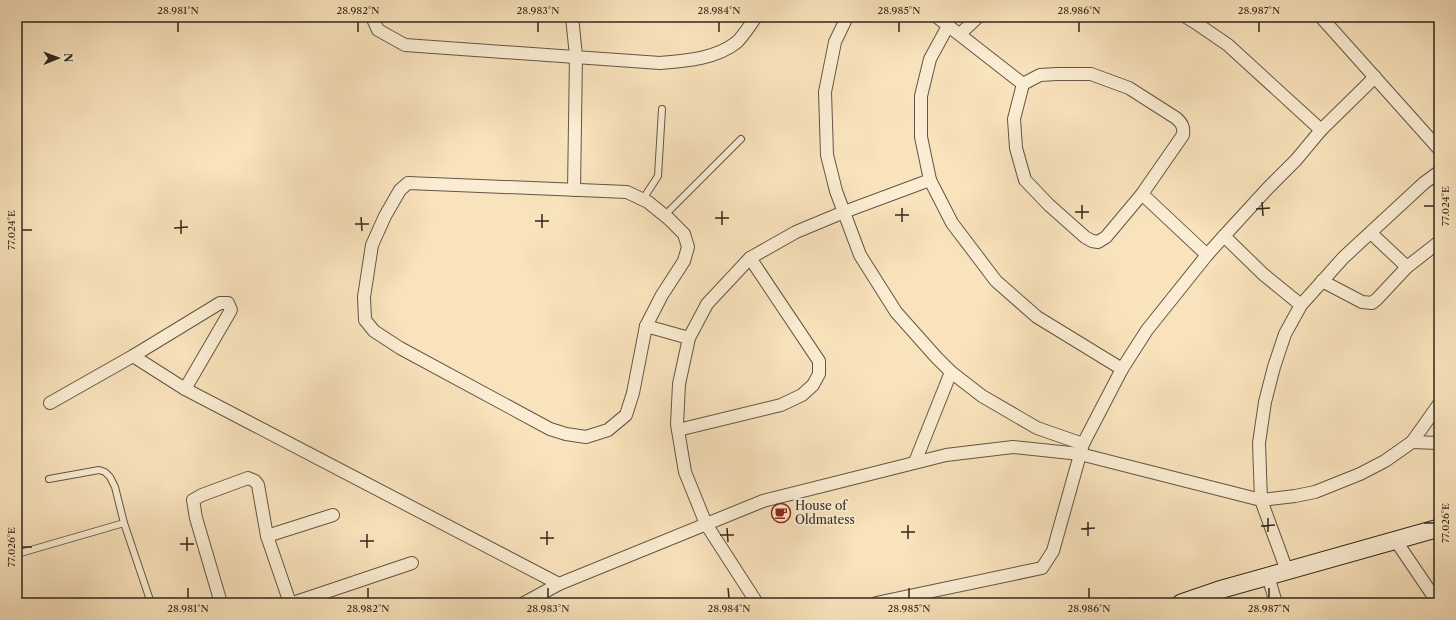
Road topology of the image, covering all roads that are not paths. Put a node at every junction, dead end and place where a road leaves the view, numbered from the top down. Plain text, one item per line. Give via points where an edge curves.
1 (372, 17) edge
2 (572, 17) edge
3 (756, 17) edge
4 (847, 17) edge
5 (937, 17) edge
6 (978, 17) edge
7 (1186, 17) edge
8 (1321, 17) edge
9 (948, 26) junction
10 (960, 34) junction
11 (576, 56) junction
12 (1375, 77) junction
13 (1023, 84) junction
14 (662, 109) dead end
15 (1321, 130) junction
16 (741, 139) dead end
17 (1439, 150) edge
18 (1439, 172) edge
19 (930, 180) junction
20 (574, 190) junction
21 (1142, 194) junction
22 (643, 199) junction
23 (844, 212) junction
24 (665, 215) junction
25 (1371, 233) junction
26 (1224, 236) junction
27 (1439, 242) edge
28 (1207, 255) junction
29 (750, 258) junction
30 (1407, 267) junction
31 (1322, 281) junction
32 (1301, 306) junction
33 (646, 326) junction
34 (689, 338) junction
35 (134, 356) junction
36 (1122, 369) junction
37 (951, 372) junction
38 (185, 389) junction
39 (50, 403) dead end
40 (1439, 404) edge
41 (678, 430) junction
42 (1412, 442) junction
43 (1439, 442) edge
44 (1082, 449) junction
45 (915, 462) junction
46 (49, 479) dead end
47 (1262, 500) junction
48 (333, 515) dead end
49 (124, 523) junction
50 (706, 524) junction
51 (1439, 528) edge
52 (268, 536) junction
53 (1396, 541) junction
54 (17, 554) edge
55 (412, 563) dead end
56 (1287, 571) junction
57 (1268, 576) junction
58 (559, 584) junction
59 (151, 603) edge
60 (221, 603) edge
61 (292, 603) edge
62 (524, 603) edge
63 (757, 603) edge
64 (876, 603) edge
65 (1181, 603) edge
66 (1276, 603) edge
67 (1438, 603) edge

1 - 11 street via 378,30 405,45
2 - 11 street
3 - 11 street via 737,42 718,52 693,60 660,63
4 - 23 street via 835,42 825,92 827,155
5 - 9 street
6 - 10 street
7 - 15 street via 1228,45
8 - 12 street
9 - 10 street
9 - 19 street via 930,60 921,96 921,137
10 - 13 street
11 - 20 street
12 - 15 street
12 - 17 street
13 - 21 street via 1040,75 1091,74 1129,88 1176,118 1184,129 1183,135
13 - 21 street via 1014,119 1016,148 1025,180 1049,205 1085,237 1098,242 1106,237
14 - 22 lane via 658,176
15 - 26 street
16 - 24 lane
18 - 25 street
19 - 23 street
19 - 36 street via 952,223 996,282 1038,317
20 - 22 street via 627,192
20 - 33 street via 408,183 400,190 372,245 364,297 365,320 374,331 400,348 550,429 586,437 608,430 626,415 633,393
21 - 28 street
22 - 24 street
23 - 29 street via 796,232
23 - 37 street via 860,255 896,312
24 - 33 street via 684,234 688,247 684,261
25 - 30 street
25 - 31 street
26 - 28 street
26 - 32 street
27 - 30 street
28 - 36 street via 1147,330
29 - 34 street via 707,304
29 - 41 street via 818,361 819,374 813,385 802,395 781,405
30 - 31 street via 1378,299 1367,303
31 - 32 street
32 - 47 street via 1285,334 1265,402 1259,443
33 - 34 street
34 - 41 street via 679,384
35 - 38 street
35 - 38 street via 220,303 228,303 231,310
35 - 39 street
36 - 44 street
37 - 44 street via 982,396 1037,428
37 - 45 street
38 - 58 street
40 - 42 street
41 - 50 street via 685,472
42 - 43 street
42 - 47 street via 1385,461 1334,485 1302,495
44 - 45 street via 1012,446
44 - 47 street
44 - 64 street via 1053,551 1042,568
45 - 50 street via 764,501
46 - 49 lane via 99,470 105,472 115,487
47 - 56 street
48 - 52 street
49 - 54 lane
49 - 59 lane
50 - 58 street
50 - 63 street
51 - 53 street
52 - 60 street via 255,481 248,478 193,500
52 - 61 street
53 - 56 street
53 - 67 street
55 - 61 street
56 - 57 street
57 - 65 street
57 - 66 street
58 - 62 street

